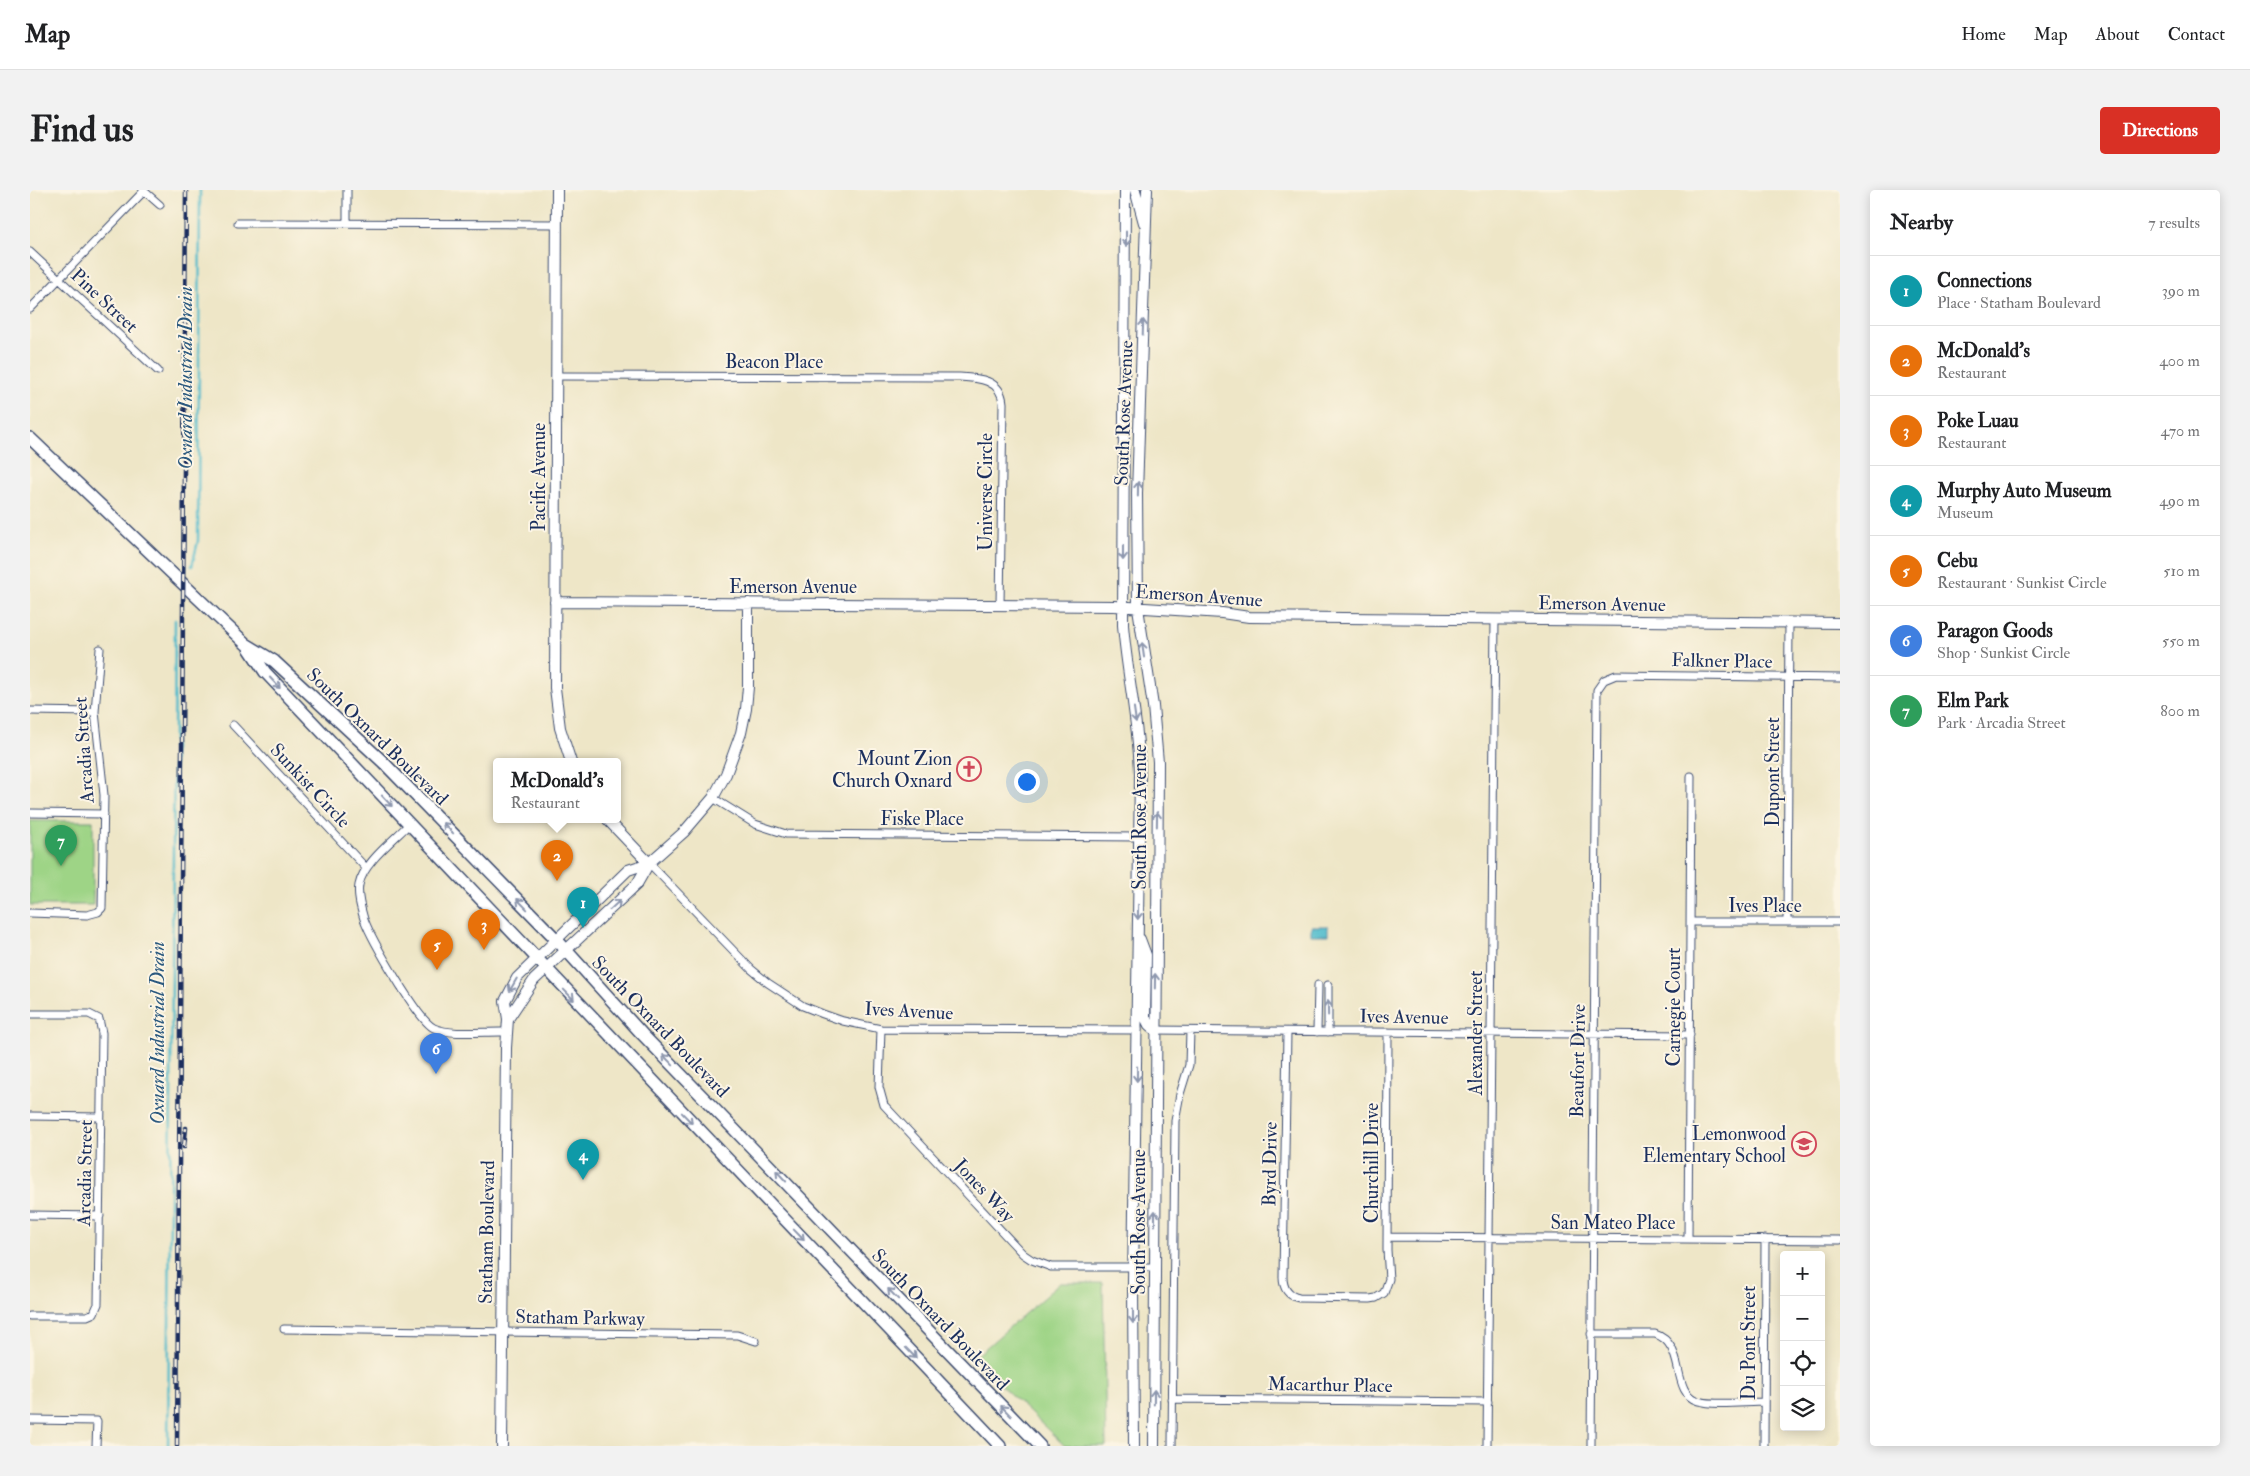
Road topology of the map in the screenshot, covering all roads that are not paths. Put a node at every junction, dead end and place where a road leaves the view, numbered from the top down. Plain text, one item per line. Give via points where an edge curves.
1 (347, 190) edge
2 (557, 190) edge
3 (1126, 190) edge
4 (1135, 190) edge
5 (1148, 190) edge
6 (143, 191) edge
7 (160, 205) dead end
8 (238, 222) dead end
9 (347, 223) junction
10 (557, 224) junction
11 (1147, 232) junction
12 (30, 252) edge
13 (59, 279) junction
14 (30, 309) edge
15 (158, 371) dead end
16 (556, 376) junction
17 (992, 383) joint
18 (30, 438) edge
19 (555, 602) junction
20 (748, 603) junction
21 (1000, 605) junction
22 (1123, 607) junction
23 (1138, 608) junction
24 (1495, 619) junction
25 (1789, 622) junction
26 (1840, 623) edge
27 (246, 644) junction
28 (100, 649) dead end
29 (1788, 677) junction
30 (1840, 678) edge
31 (1604, 680) joint
32 (30, 711) edge
33 (95, 712) junction
34 (233, 725) dead end
35 (570, 758) edge
36 (1691, 776) dead end
37 (713, 798) junction
38 (30, 813) edge
39 (104, 814) junction
40 (611, 823) edge
41 (410, 824) junction
42 (1140, 837) junction
43 (649, 863) junction
44 (366, 868) junction
45 (30, 914) edge
46 (1787, 921) junction
47 (1690, 922) junction
48 (1840, 922) edge
49 (1137, 934) junction
50 (556, 939) junction
51 (566, 951) junction
52 (537, 959) junction
53 (546, 969) junction
54 (1318, 985) dead end
55 (1328, 985) dead end
56 (30, 1014) edge
57 (508, 1020) junction
58 (881, 1029) junction
59 (1138, 1030) junction
60 (1155, 1030) junction
61 (1190, 1031) junction
62 (506, 1032) junction
63 (1287, 1032) junction
64 (1317, 1032) junction
65 (1328, 1032) junction
66 (1388, 1032) junction
67 (1491, 1033) junction
68 (1594, 1034) junction
69 (1690, 1035) junction
70 (30, 1116) edge
71 (100, 1117) junction
72 (30, 1216) edge
73 (100, 1216) junction
74 (1387, 1237) junction
75 (1489, 1238) junction
76 (1688, 1238) junction
77 (1592, 1239) junction
78 (1765, 1239) junction
79 (1840, 1240) edge
80 (1134, 1267) junction
81 (1155, 1267) junction
82 (1384, 1294) joint
83 (30, 1316) edge
84 (284, 1329) dead end
85 (502, 1332) junction
86 (1592, 1334) junction
87 (756, 1341) dead end
88 (1172, 1399) junction
89 (1488, 1402) junction
90 (1764, 1402) junction
91 (30, 1420) edge
92 (96, 1446) edge
93 (502, 1446) edge
94 (1000, 1446) edge
95 (1040, 1446) edge
96 (1134, 1446) edge
97 (1154, 1446) edge
98 (1172, 1446) edge
99 (1488, 1446) edge
100 (1590, 1446) edge
101 (1764, 1446) edge

1 - 9 street
2 - 10 street, Pacific Avenue
3 -> 22 street, South Rose Avenue
4 - 11 street
5 - 11 street, South Rose Avenue
6 - 7 street
6 - 13 street
8 - 9 street
9 - 10 street
10 - 16 street, Pacific Avenue
23 -> 11 street, South Rose Avenue via 1137,493
12 - 13 street, Pine Street
13 - 14 street
13 - 15 street, Pine Street
16 - 17 street, Beacon Place via 977,378
16 - 19 street, Pacific Avenue
17 - 21 street, Universe Circle via 1001,392 1003,403
18 - 27 main road, South Oxnard Boulevard
19 - 20 street, Emerson Avenue
19 - 35 street, Pacific Avenue via 556,706
20 - 21 street, Emerson Avenue
20 - 37 street, Statham Boulevard via 746,709 734,756
21 - 22 street, Emerson Avenue
22 - 23 street, Emerson Avenue
22 -> 42 street, South Rose Avenue via 1126,662 1139,747
23 - 24 street, Emerson Avenue via 1250,617
60 -> 23 street, South Rose Avenue via 1158,749
24 - 25 street, Emerson Avenue
24 - 67 street, Alexander Street
25 - 26 street, Emerson Avenue
25 - 29 street, Dupont Street
27 -> 41 main road, South Oxnard Boulevard via 265,672
50 -> 27 main road, South Oxnard Boulevard via 357,736 274,662
28 - 33 street, Arcadia Street
29 - 30 street, Falkner Place
29 - 31 street, Falkner Place via 1616,675
29 - 46 street, Dupont Street
31 - 68 street, Beaufort Drive via 1596,695
32 - 33 street
33 - 39 street, Arcadia Street
34 - 44 street, Sunkist Circle
36 - 47 street, Carnegie Court
37 - 42 street, Fiske Place via 755,824 786,834
37 - 43 street, Statham Boulevard via 684,832
38 - 39 street
39 - 45 street, Arcadia Street via 102,908 87,915
40 - 43 street
41 - 44 street
41 - 52 main road, South Oxnard Boulevard
42 -> 49 street, South Rose Avenue
43 - 50 street, Statham Boulevard via 628,870
51 -> 43 street, Statham Boulevard via 637,884
43 - 58 street, Ives Avenue via 768,983 823,1014
44 - 62 street via 359,888 367,926 426,1023 445,1031
46 - 47 street, Ives Place
46 - 48 street, Ives Place
47 - 69 street, Carnegie Court
49 - 59 street, South Rose Avenue
49 - 60 street via 1146,955 1145,1016
50 - 51 main road, South Oxnard Boulevard
50 - 52 street, Statham Boulevard
51 - 53 street, Statham Boulevard
95 -> 51 main road, South Oxnard Boulevard via 642,1034
52 - 53 main road, South Oxnard Boulevard
52 -> 57 street, Statham Boulevard via 511,987 505,1001
53 - 57 street, Statham Boulevard via 528,987
53 -> 94 main road, South Oxnard Boulevard
54 - 64 street
65 -> 55 street
56 - 71 street, Arcadia Street via 94,1015 101,1024
57 - 62 street, Statham Boulevard
58 - 59 street, Ives Avenue
58 - 80 street, Jones Way via 879,1087 884,1105 1023,1254 1051,1267
59 -> 80 street, South Rose Avenue
60 - 61 street, Ives Avenue
81 -> 60 street, South Rose Avenue
61 - 63 street, Ives Avenue
61 - 88 street via 1189,1065 1175,1121
62 - 85 street, Statham Boulevard
63 - 64 street, Ives Avenue
63 - 82 street, Byrd Drive via 1283,1282 1289,1294 1299,1298 1370,1299
64 - 65 street, Ives Avenue
65 - 66 street, Ives Avenue
66 - 67 street, Ives Avenue
66 - 74 street, Churchill Drive
67 - 68 street, Ives Avenue
67 - 75 street, Alexander Street
68 - 69 street, Ives Avenue
68 - 77 street, Beaufort Drive
69 - 76 street, Carnegie Court
70 - 71 street
71 - 73 street, Arcadia Street
72 - 73 street
73 - 83 street, Arcadia Street via 98,1304 94,1313 87,1316
74 - 75 street, San Mateo Place
74 - 82 street, Churchill Drive via 1389,1279
75 - 77 street, San Mateo Place
75 - 89 street, Alexander Street
76 - 77 street, San Mateo Place
76 - 78 street, San Mateo Place
77 - 86 street, Beaufort Drive
78 - 79 street, San Mateo Place
78 - 90 street, Du Pont Street
80 - 81 street, Jones Way
80 -> 96 street, South Rose Avenue
97 -> 81 street, South Rose Avenue
84 - 85 street, Statham Parkway
85 - 87 street, Statham Parkway via 737,1335
85 - 93 street, Statham Boulevard
86 - 90 street via 1662,1336 1671,1345 1685,1390 1695,1400
86 - 100 street, Beaufort Drive
88 - 89 street, Macarthur Place
88 - 98 street
89 - 99 street, Alexander Street
90 - 101 street, Du Pont Street
91 - 92 street via 97,1420

